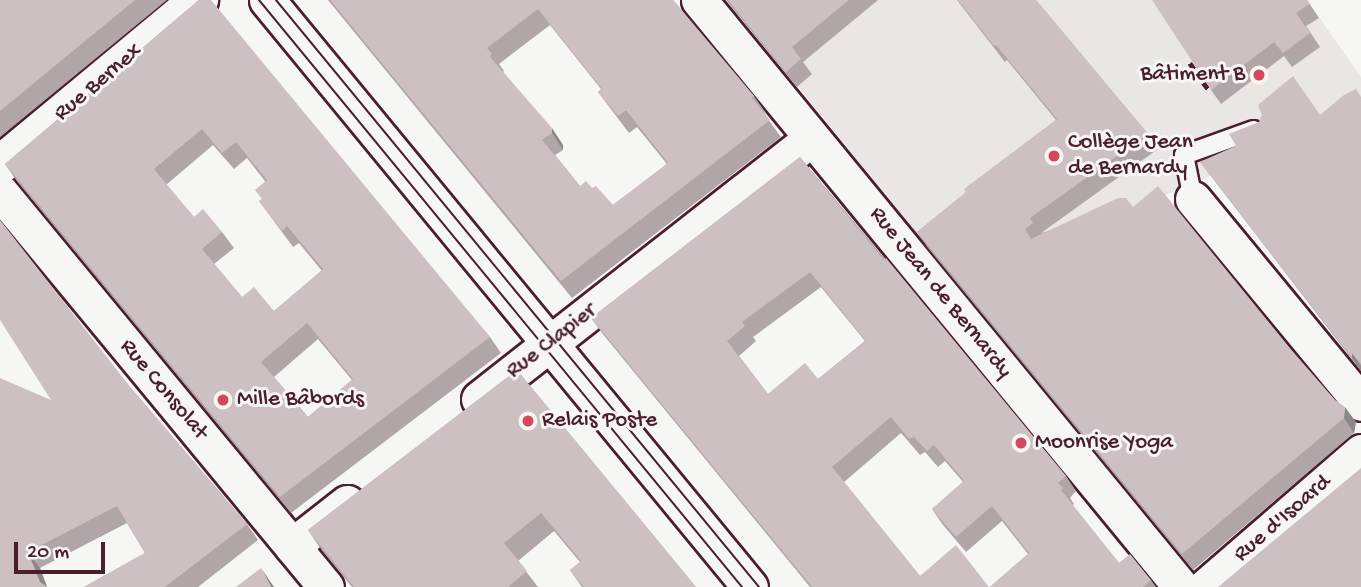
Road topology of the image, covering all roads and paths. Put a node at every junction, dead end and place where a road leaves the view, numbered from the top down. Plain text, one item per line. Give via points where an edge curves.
1 (199, 0) edge
2 (267, 0) edge
3 (699, 0) edge
4 (1190, 63) edge
5 (1210, 92) edge
6 (1261, 128) edge
7 (813, 138) junction
8 (0, 166) edge
9 (0, 192) edge
10 (1193, 199) joint
11 (550, 344) junction
12 (1361, 403) edge
13 (454, 419) edge
14 (1361, 452) edge
15 (367, 487) edge
16 (292, 546) junction
17 (326, 587) edge
18 (750, 587) edge
19 (1181, 587) edge
20 (1205, 587) edge

1 - 8 main road, Rue Bernex
2 - 11 street
3 - 7 street, Rue Jean de Bernardy
4 - 5 path
6 - 10 lane via 1184,155
7 - 11 street, Rue Clapier
7 - 19 street, Rue Jean de Bernardy
9 - 16 street, Rue Consolat
10 - 12 street
11 - 13 street, Rue Clapier
11 - 18 street
14 - 20 street, Rue d'Isoard
15 - 16 street
16 - 17 street, Rue Consolat

